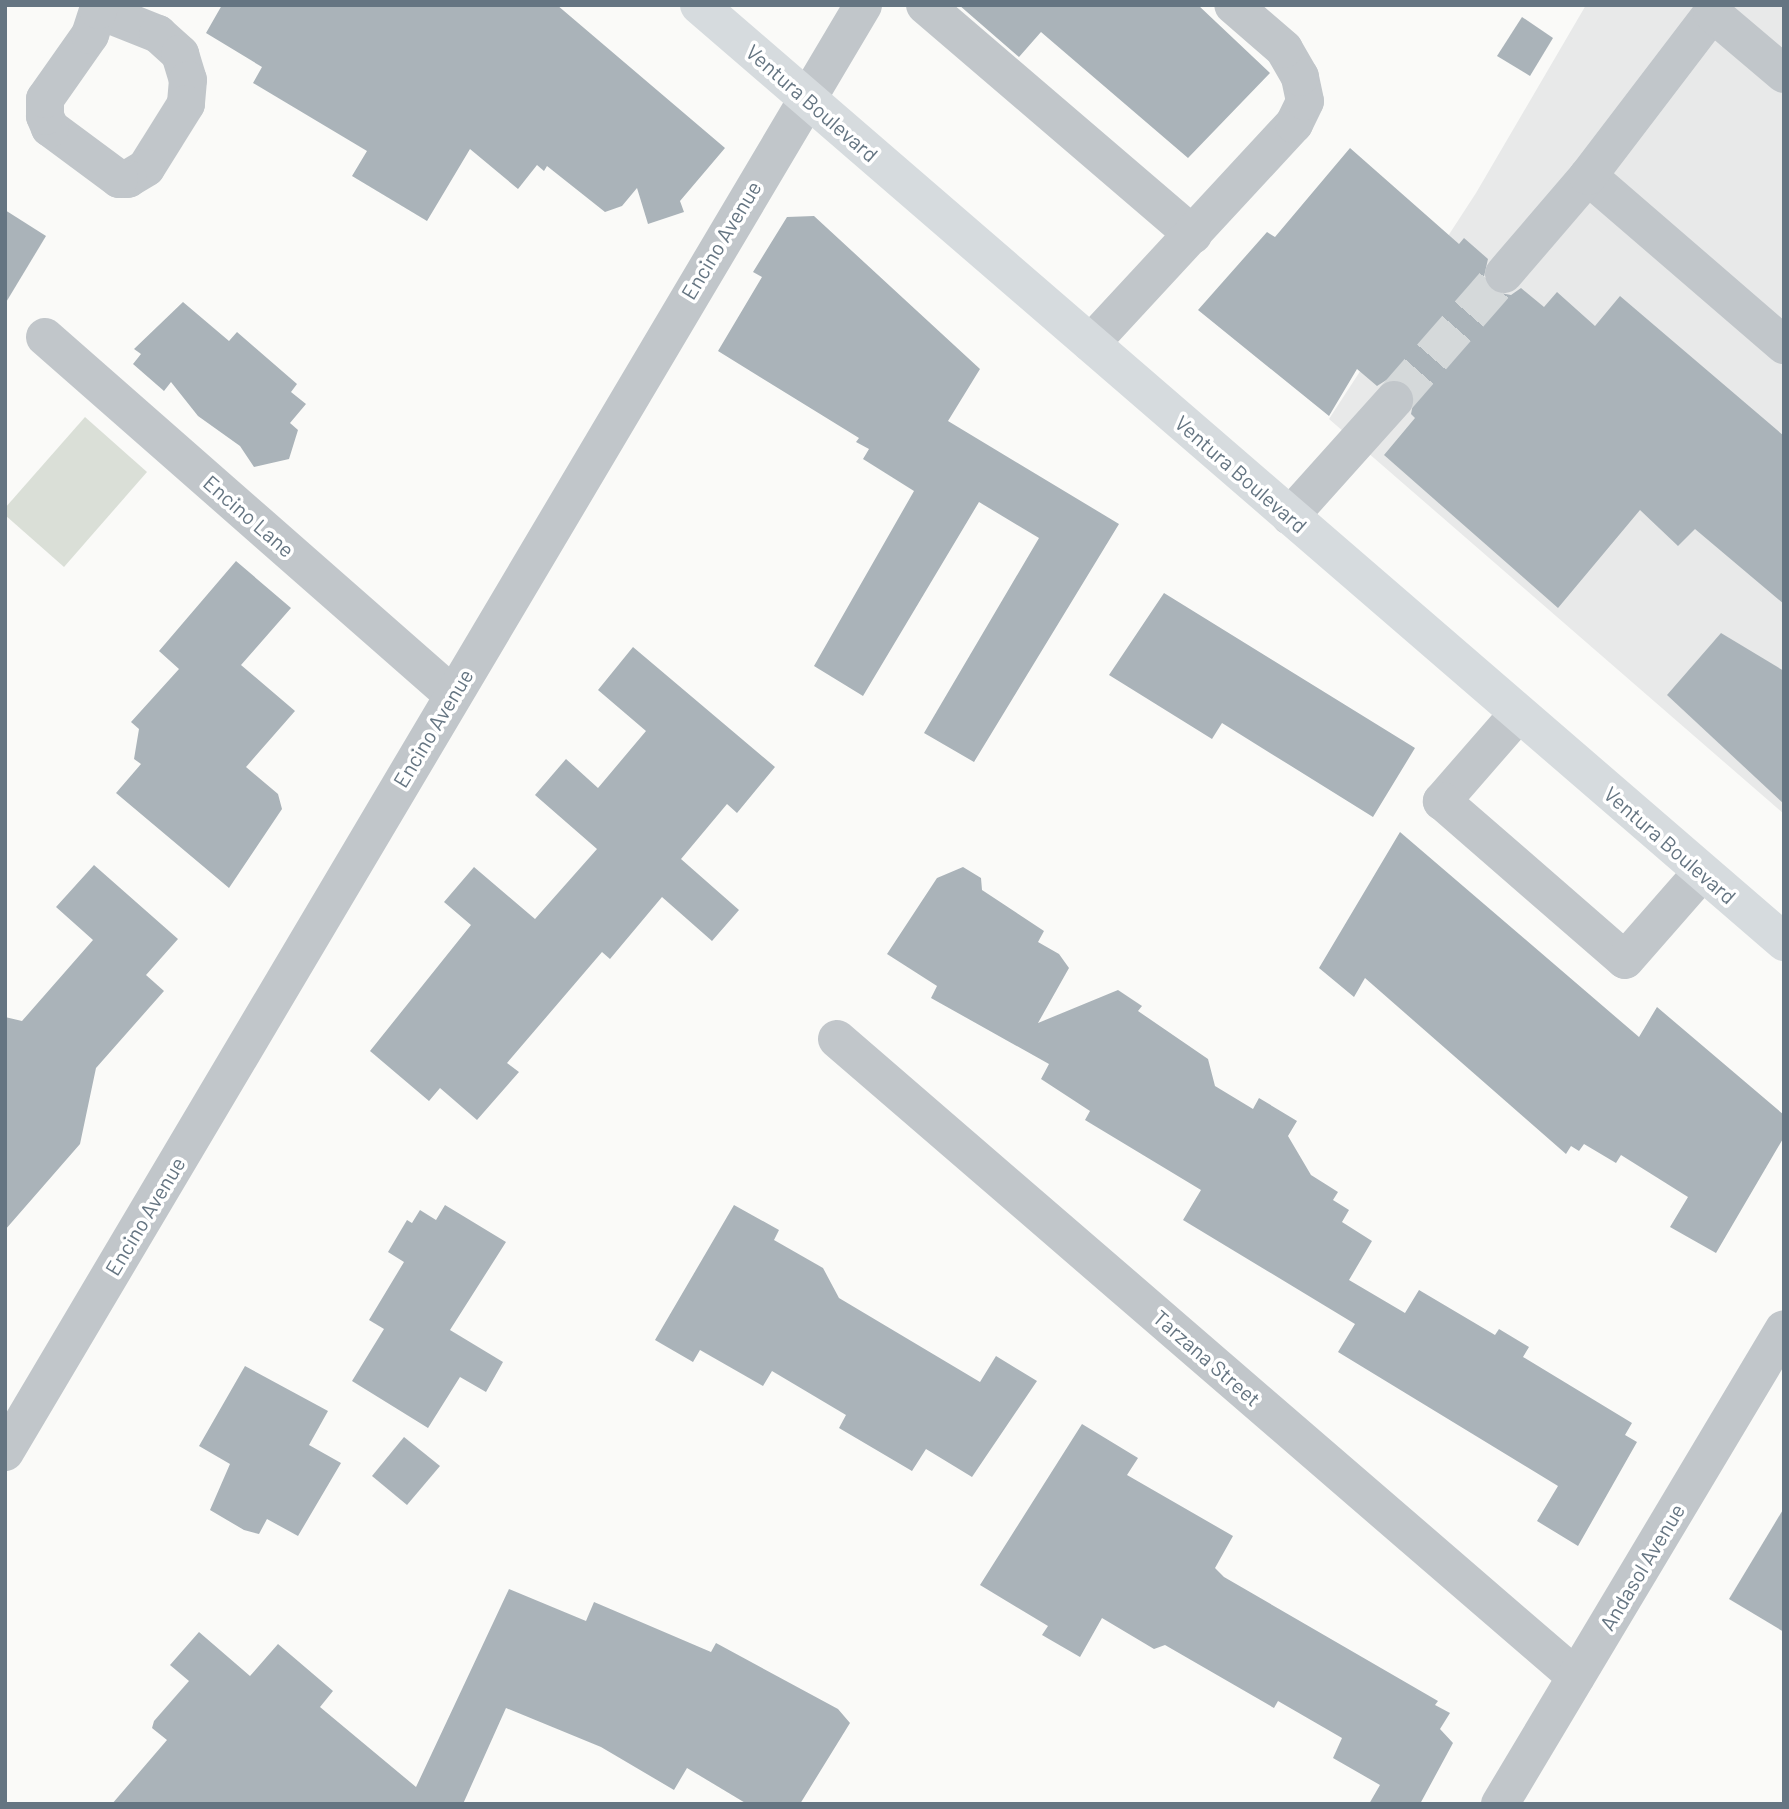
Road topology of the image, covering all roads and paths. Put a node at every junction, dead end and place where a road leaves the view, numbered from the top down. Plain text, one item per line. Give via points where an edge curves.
1 (699, 5) edge
2 (863, 5) edge
3 (925, 5) edge
4 (1233, 5) edge
5 (1784, 74) edge
6 (805, 98) junction
7 (1588, 176) junction
8 (1193, 235) junction
9 (1504, 274) tunnel mouth
10 (45, 337) dead end
11 (1091, 343) junction
12 (1784, 345) edge
13 (1394, 400) tunnel mouth
14 (1290, 516) junction
15 (453, 695) junction
16 (1518, 714) junction
17 (1702, 872) junction
18 (1784, 943) edge
19 (837, 1039) dead end
20 (1784, 1329) edge
21 (5, 1452) edge
22 (1576, 1677) junction
23 (1500, 1804) edge

1 - 6 main road, Ventura Boulevard
2 - 6 street, Encino Avenue
3 - 8 street
4 - 8 street via 1283,49 1300,77 1305,101 1294,124
5 - 7 street via 1712,13
6 - 11 main road, Ventura Boulevard
6 - 15 street, Encino Avenue
7 - 9 street
7 - 12 street
8 - 11 street
10 - 15 street, Encino Lane
11 - 14 main road, Ventura Boulevard
13 - 14 street
14 - 16 main road, Ventura Boulevard
15 - 21 street, Encino Avenue
16 - 17 main road, Ventura Boulevard
16 - 17 street via 1442,801 1625,960
17 - 18 main road, Ventura Boulevard
19 - 22 street, Tarzana Street
20 - 22 street, Andasol Avenue
22 - 23 street, Andasol Avenue

